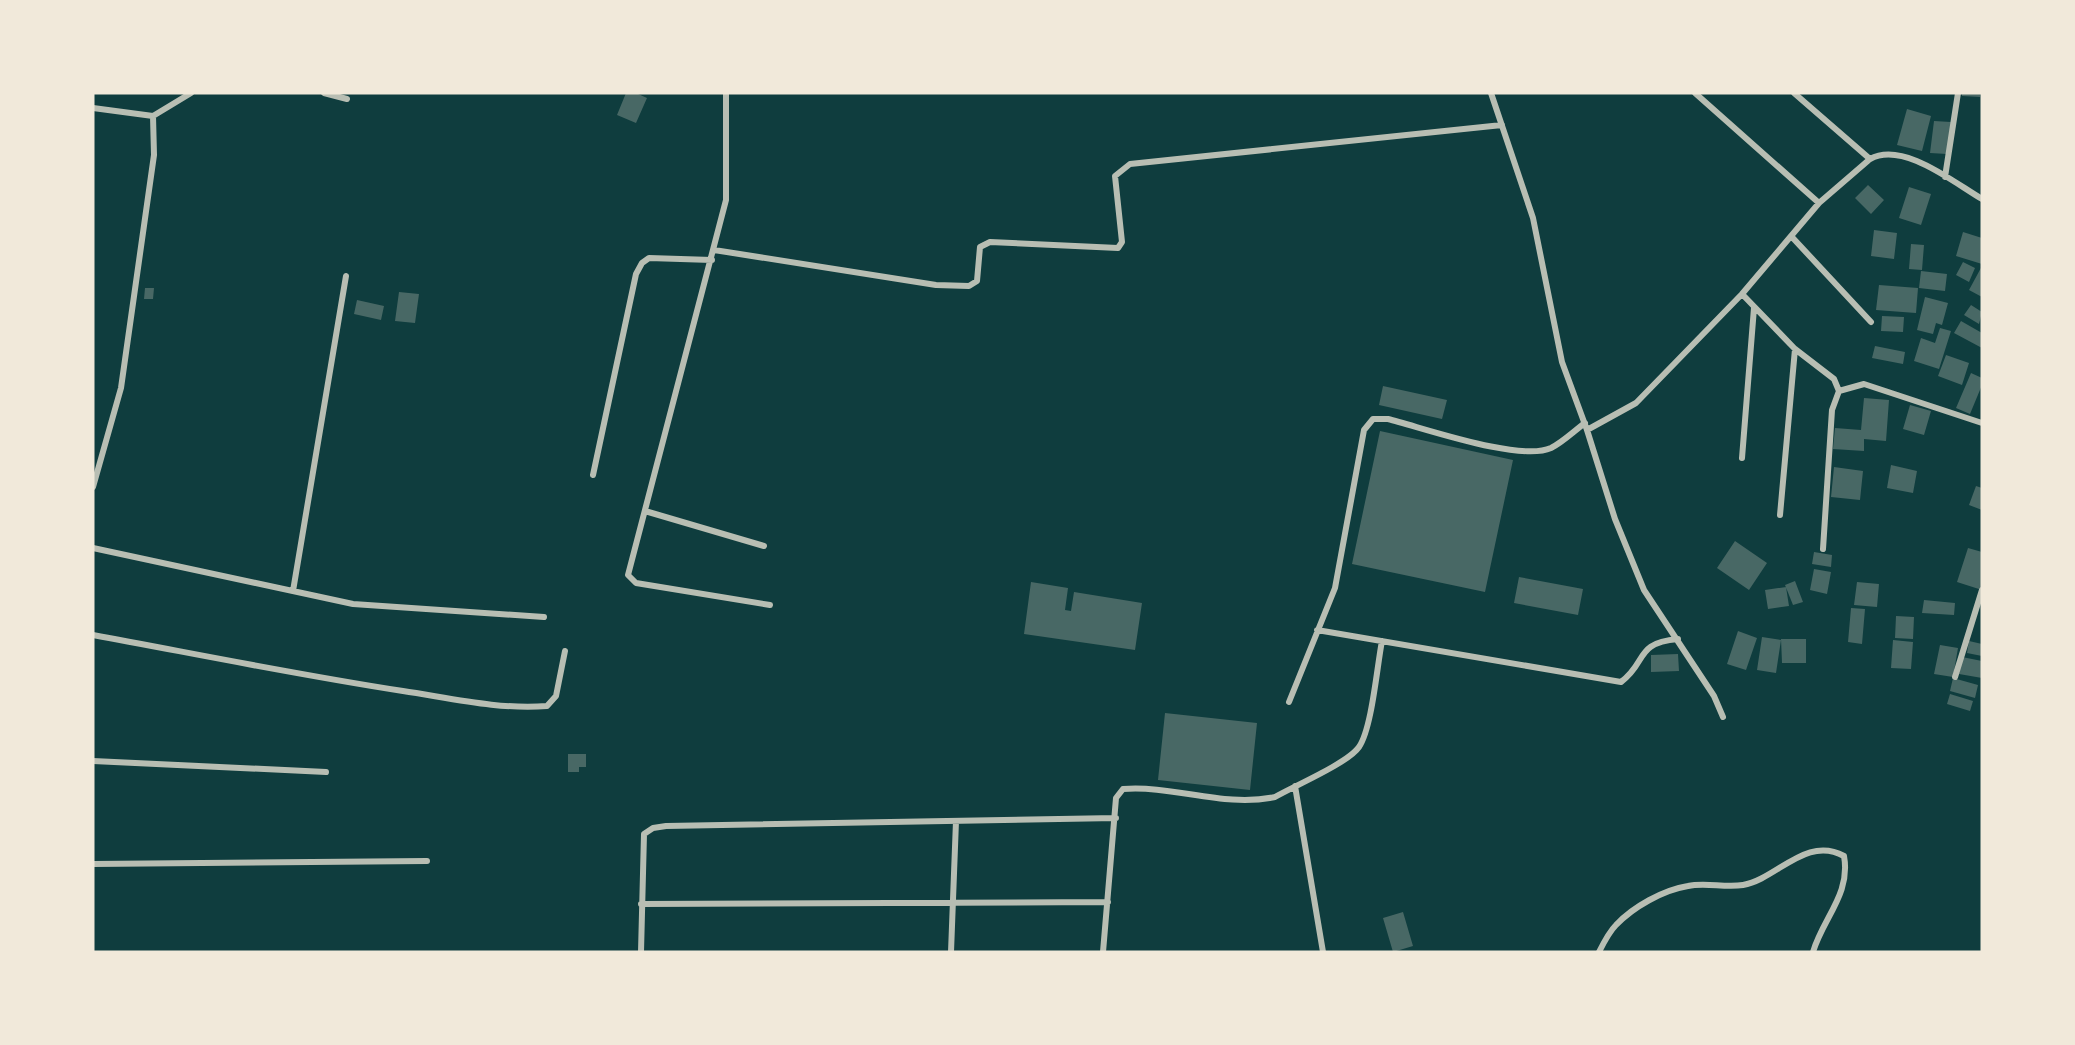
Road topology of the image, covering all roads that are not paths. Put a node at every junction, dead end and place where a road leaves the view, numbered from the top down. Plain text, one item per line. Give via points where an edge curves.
1 (191, 93) edge
2 (324, 93) edge
3 (726, 93) edge
4 (1491, 93) edge
5 (1695, 93) edge
6 (1794, 93) edge
7 (1958, 93) edge
8 (347, 99) dead end
9 (93, 108) edge
10 (153, 116) junction
11 (1502, 125) junction
12 (1870, 159) junction
13 (1945, 177) junction
14 (1982, 199) edge
15 (1820, 203) junction
16 (1791, 236) junction
17 (714, 250) junction
18 (712, 260) junction
19 (346, 276) dead end
20 (1742, 294) junction
21 (1754, 308) junction
22 (1870, 322) dead end
23 (1795, 349) junction
24 (1839, 391) junction
25 (1982, 423) edge
26 (1586, 427) junction
27 (1742, 458) dead end
28 (593, 475) dead end
29 (93, 488) edge
30 (645, 511) junction
31 (1780, 515) dead end
32 (764, 546) dead end
33 (93, 548) edge
34 (1823, 549) dead end
35 (1982, 590) edge
36 (293, 591) junction
37 (770, 605) dead end
38 (544, 617) dead end
39 (1317, 630) junction
40 (93, 635) edge
41 (1678, 639) junction
42 (1382, 641) junction
43 (565, 651) dead end
44 (1955, 677) dead end
45 (1289, 702) dead end
46 (1723, 717) dead end
47 (93, 761) edge
48 (326, 772) dead end
49 (1295, 786) junction
50 (1116, 818) junction
51 (956, 821) junction
52 (427, 861) dead end
53 (93, 864) edge
54 (1108, 902) junction
55 (952, 903) junction
56 (641, 904) junction
57 (641, 952) edge
58 (951, 952) edge
59 (1103, 952) edge
60 (1323, 952) edge
61 (1599, 952) edge
62 (1814, 952) edge

1 - 10 street
2 - 8 street
3 - 17 street via 727,181
4 - 11 street
5 - 15 street
6 - 12 street
7 - 13 street
9 - 10 street
10 - 29 street via 154,155 121,388
11 - 17 street via 1130,164 1115,176 1122,242 1118,249 990,242 980,247 977,280 969,286 936,285
11 - 26 street via 1533,218 1562,362
12 - 13 street via 1878,155 1905,155
12 - 15 street
13 - 14 street
15 - 16 street
16 - 20 street
16 - 22 street
17 - 18 street
18 - 28 street via 649,258 636,274
18 - 30 street
19 - 36 street
20 - 21 street
20 - 26 street via 1636,403
21 - 23 street
21 - 27 street
23 - 24 street via 1834,379
23 - 31 street
24 - 25 street via 1864,384
24 - 34 street via 1832,410
26 - 39 street via 1550,448 1509,451 1373,418 1364,430 1335,588
26 - 41 street via 1615,519 1644,590
30 - 32 street
30 - 37 street via 628,575 631,581
33 - 36 street
35 - 44 street
36 - 38 street via 352,604
39 - 42 street
39 - 45 street
40 - 43 street via 373,687 535,707 547,706 556,696
41 - 42 street via 1647,647 1621,682
41 - 46 street
42 - 49 street via 1360,746 1349,757
47 - 48 street
49 - 50 street via 1275,797 1244,802 1142,788 1123,789 1116,798
49 - 60 street
50 - 51 street
50 - 54 street
51 - 55 street
51 - 56 street via 653,828 644,834
52 - 53 street
54 - 55 street
54 - 59 street
55 - 56 street
55 - 58 street
56 - 57 street
61 - 62 street via 1615,925 1666,891 1689,885 1742,885 1803,854 1819,850 1836,852 1844,856 1843,891

